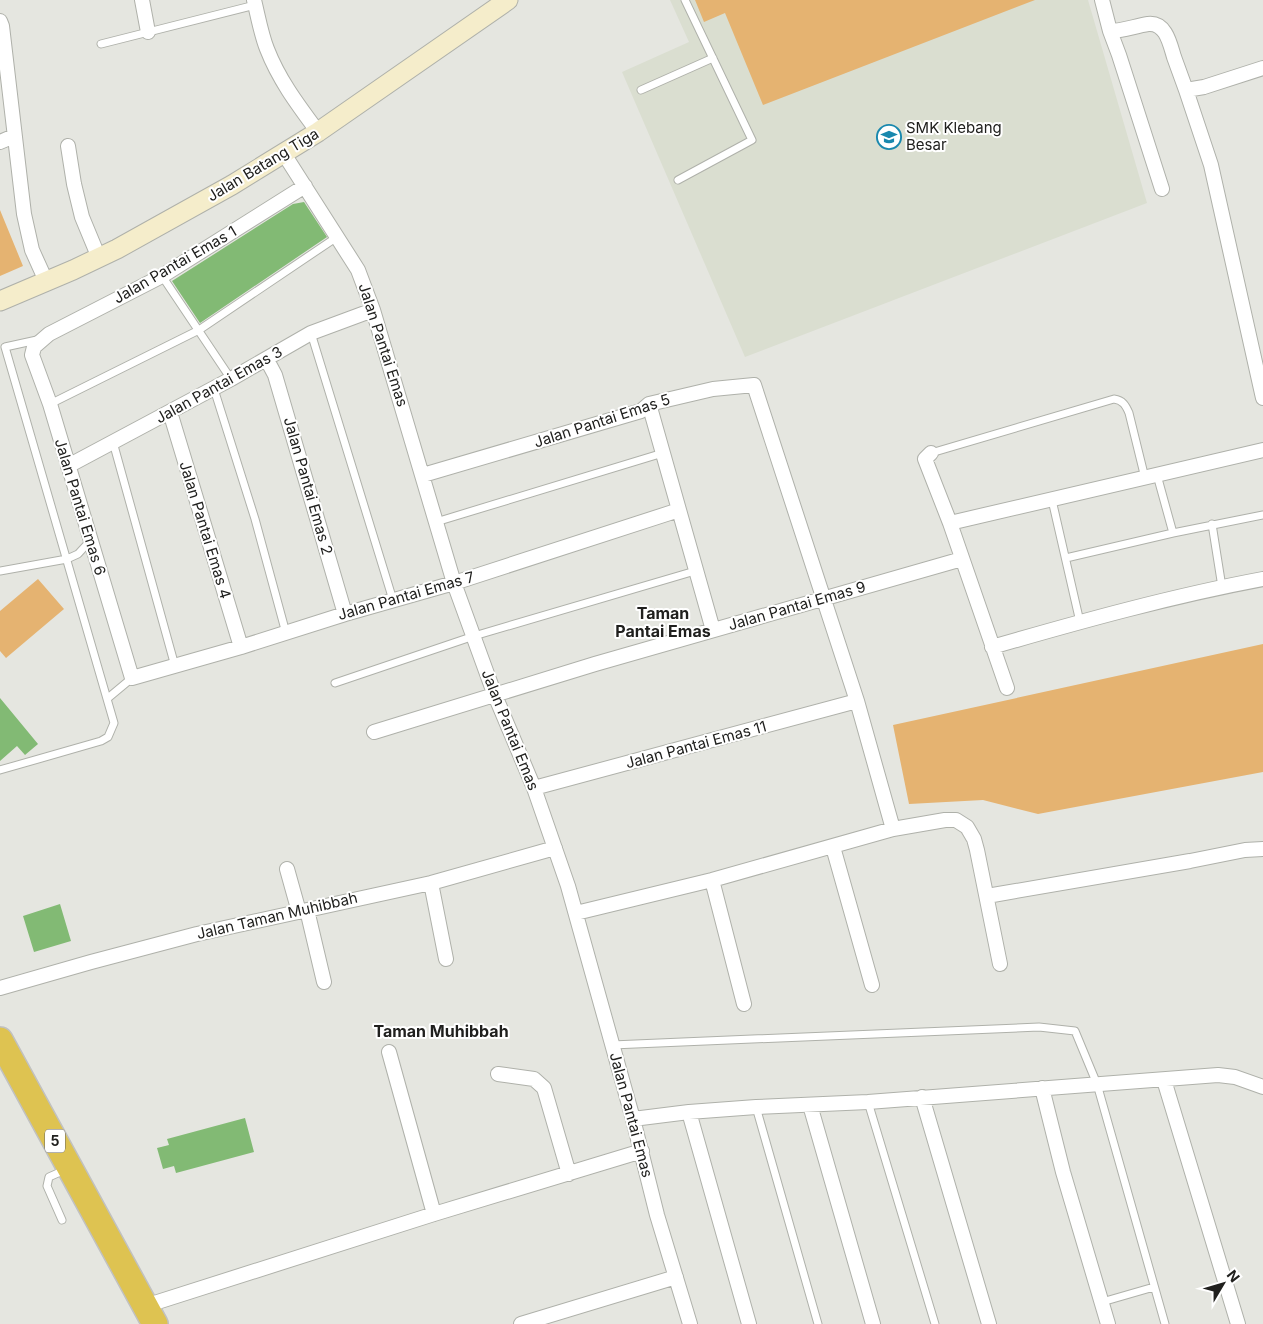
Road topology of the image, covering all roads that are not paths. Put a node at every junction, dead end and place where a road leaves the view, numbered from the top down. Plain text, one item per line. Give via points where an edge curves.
1 (142, 0) edge
2 (508, 0) edge
3 (685, 0) edge
4 (1102, 0) edge
5 (255, 2) edge
6 (0, 21) edge
7 (1110, 31) junction
8 (148, 32) junction
9 (101, 44) dead end
10 (713, 58) junction
11 (1263, 68) edge
12 (641, 90) dead end
13 (1186, 90) junction
14 (318, 132) junction
15 (14, 136) junction
16 (0, 142) edge
17 (68, 146) dead end
18 (284, 154) junction
19 (678, 180) dead end
20 (305, 186) junction
21 (1162, 189) dead end
22 (337, 237) junction
23 (99, 258) junction
24 (162, 276) junction
25 (46, 281) junction
26 (0, 301) edge
27 (373, 310) junction
28 (198, 330) junction
29 (310, 333) junction
30 (42, 339) junction
31 (3, 347) edge
32 (267, 360) junction
33 (232, 379) junction
34 (214, 389) junction
35 (1263, 398) edge
36 (50, 404) junction
37 (649, 404) junction
38 (170, 412) junction
39 (113, 442) junction
40 (1263, 450) edge
41 (663, 453) junction
42 (931, 453) joint
43 (68, 466) junction
44 (423, 476) junction
45 (1151, 476) junction
46 (1052, 500) junction
47 (679, 510) junction
48 (1263, 514) edge
49 (436, 522) junction
50 (950, 523) junction
51 (1212, 524) junction
52 (1173, 533) junction
53 (90, 541) junction
54 (1066, 558) junction
55 (68, 559) junction
56 (962, 559) junction
57 (0, 571) edge
58 (695, 571) junction
59 (1263, 579) edge
60 (454, 583) junction
61 (1222, 587) junction
62 (823, 598) junction
63 (394, 600) junction
64 (345, 614) junction
65 (1080, 622) junction
66 (713, 630) junction
67 (286, 633) junction
68 (474, 636) junction
69 (241, 647) junction
70 (992, 647) junction
71 (175, 666) junction
72 (132, 678) junction
73 (335, 683) dead end
74 (1007, 688) dead end
75 (494, 693) junction
76 (108, 698) junction
77 (858, 701) junction
78 (374, 732) dead end
79 (0, 770) edge
80 (534, 788) junction
81 (893, 829) junction
82 (833, 847) junction
83 (554, 848) junction
84 (1263, 848) edge
85 (287, 869) dead end
86 (712, 880) junction
87 (431, 882) junction
88 (987, 896) junction
89 (303, 911) junction
90 (576, 913) junction
91 (446, 958) dead end
92 (1000, 964) dead end
93 (324, 982) dead end
94 (872, 985) dead end
95 (0, 988) edge
96 (744, 1004) dead end
97 (0, 1040) edge
98 (612, 1045) junction
99 (389, 1052) dead end
100 (498, 1074) dead end
101 (1164, 1080) junction
102 (1097, 1084) junction
103 (1263, 1087) edge
104 (1042, 1088) junction
105 (922, 1097) junction
106 (868, 1102) junction
107 (810, 1105) junction
108 (756, 1107) junction
109 (689, 1112) junction
110 (633, 1119) junction
111 (642, 1151) junction
112 (70, 1168) junction
113 (569, 1174) junction
114 (434, 1214) junction
115 (62, 1220) dead end
116 (676, 1277) junction
117 (1154, 1287) junction
118 (1102, 1302) junction
119 (142, 1317) edge
120 (521, 1324) edge
121 (690, 1324) edge
122 (749, 1324) edge
123 (818, 1324) edge
124 (873, 1324) edge
125 (935, 1324) edge
126 (989, 1324) edge
127 (1108, 1324) edge
128 (1165, 1324) edge
129 (1238, 1324) edge

1 - 8 street
2 - 14 main road, Jalan Batang Tiga
3 - 10 lane
4 - 7 street
5 - 8 lane
5 - 14 street via 266,47 276,70
6 - 15 street
7 - 13 street via 1149,24 1163,30
7 - 21 street
8 - 9 lane
10 - 12 lane
10 - 19 lane via 752,140
11 - 13 street
13 - 35 street via 1211,165
14 - 18 main road, Jalan Batang Tiga
15 - 16 street
15 - 25 street via 24,214 32,250
17 - 23 street via 82,217
18 - 20 street, Jalan Pantai Emas
18 - 23 main road, Jalan Batang Tiga
20 - 22 street, Jalan Pantai Emas
20 - 24 street, Jalan Pantai Emas 1
22 - 27 street, Jalan Pantai Emas via 358,270
22 - 28 lane
23 - 25 main road, Jalan Batang Tiga
24 - 28 lane
24 - 30 street, Jalan Pantai Emas 1
25 - 26 main road, Jalan Batang Tiga
27 - 29 street, Jalan Pantai Emas 3
27 - 44 street, Jalan Pantai Emas
28 - 33 lane
28 - 36 lane
29 - 32 street, Jalan Pantai Emas 3
29 - 63 lane
30 - 31 lane
30 - 36 street, Jalan Pantai Emas 6 via 34,347 32,355
31 - 55 lane
32 - 33 street, Jalan Pantai Emas 3
32 - 64 street, Jalan Pantai Emas 2 via 275,375
33 - 34 street, Jalan Pantai Emas 3
34 - 38 street, Jalan Pantai Emas 3
34 - 67 lane via 255,519
36 - 43 street, Jalan Pantai Emas 6
37 - 41 street
37 - 44 street, Jalan Pantai Emas 5 via 641,411
37 - 62 street, Jalan Pantai Emas 5 via 713,389 754,385
38 - 39 street, Jalan Pantai Emas 3
38 - 69 street, Jalan Pantai Emas 4
39 - 43 street, Jalan Pantai Emas 3
39 - 71 lane
40 - 45 street
41 - 47 street
41 - 49 lane
42 - 45 lane via 1114,399 1125,405 1129,413
42 - 50 street via 925,460
43 - 53 street, Jalan Pantai Emas 6
44 - 49 street, Jalan Pantai Emas
45 - 46 street
45 - 52 lane
46 - 50 street
46 - 54 lane
47 - 58 street
47 - 60 street, Jalan Pantai Emas 7
48 - 51 lane
49 - 60 street, Jalan Pantai Emas
50 - 56 street
51 - 52 lane
51 - 61 lane
52 - 54 lane
53 - 55 lane
53 - 72 street, Jalan Pantai Emas 6
54 - 65 lane
55 - 57 lane
55 - 76 lane
56 - 62 street, Jalan Pantai Emas 9
56 - 70 street
58 - 66 street
58 - 68 lane
59 - 61 street
60 - 63 street, Jalan Pantai Emas 7
60 - 68 street, Jalan Pantai Emas
61 - 65 street
62 - 66 street, Jalan Pantai Emas 9
62 - 77 street
63 - 64 street, Jalan Pantai Emas 7
64 - 67 street, Jalan Pantai Emas 7
65 - 70 street
66 - 75 street, Jalan Pantai Emas 9
67 - 69 street, Jalan Pantai Emas 7
68 - 73 lane
68 - 75 street, Jalan Pantai Emas
69 - 71 street, Jalan Pantai Emas 7
70 - 74 street
71 - 72 street, Jalan Pantai Emas 7
72 - 76 lane
75 - 78 street, Jalan Pantai Emas 9
75 - 80 street, Jalan Pantai Emas
76 - 79 lane via 114,723 108,737
77 - 80 street, Jalan Pantai Emas 11
77 - 81 street
80 - 83 street, Jalan Pantai Emas
81 - 82 street
81 - 88 street via 945,820 956,820 967,827 974,839
82 - 86 street
82 - 94 street
83 - 87 street, Jalan Taman Muhibbah
83 - 90 street, Jalan Pantai Emas
84 - 88 street
85 - 89 street
86 - 90 street
86 - 96 street
87 - 89 street, Jalan Taman Muhibbah
87 - 91 street
88 - 92 street
89 - 93 street
89 - 95 street, Jalan Taman Muhibbah via 197,934
90 - 98 street, Jalan Pantai Emas
97 - 112 highway, 5
98 - 102 lane via 1039,1027 1075,1031
98 - 110 street, Jalan Pantai Emas
99 - 114 street
100 - 113 street via 534,1079 544,1088
101 - 102 street
101 - 103 street via 1218,1075
101 - 129 street
102 - 104 street
102 - 117 lane
104 - 105 street
104 - 118 street
105 - 106 street
105 - 126 street
106 - 107 street
106 - 125 lane
107 - 108 street
107 - 124 street
108 - 109 street
108 - 123 lane
109 - 110 street
109 - 122 street
110 - 111 street, Jalan Pantai Emas
111 - 113 street
111 - 116 street, Jalan Pantai Emas
112 - 115 lane via 49,1177 47,1186
112 - 119 highway, 5 via 110,1242
113 - 114 street
114 - 119 street
116 - 120 street
116 - 121 street, Jalan Pantai Emas
117 - 118 lane
117 - 128 lane
118 - 127 street

